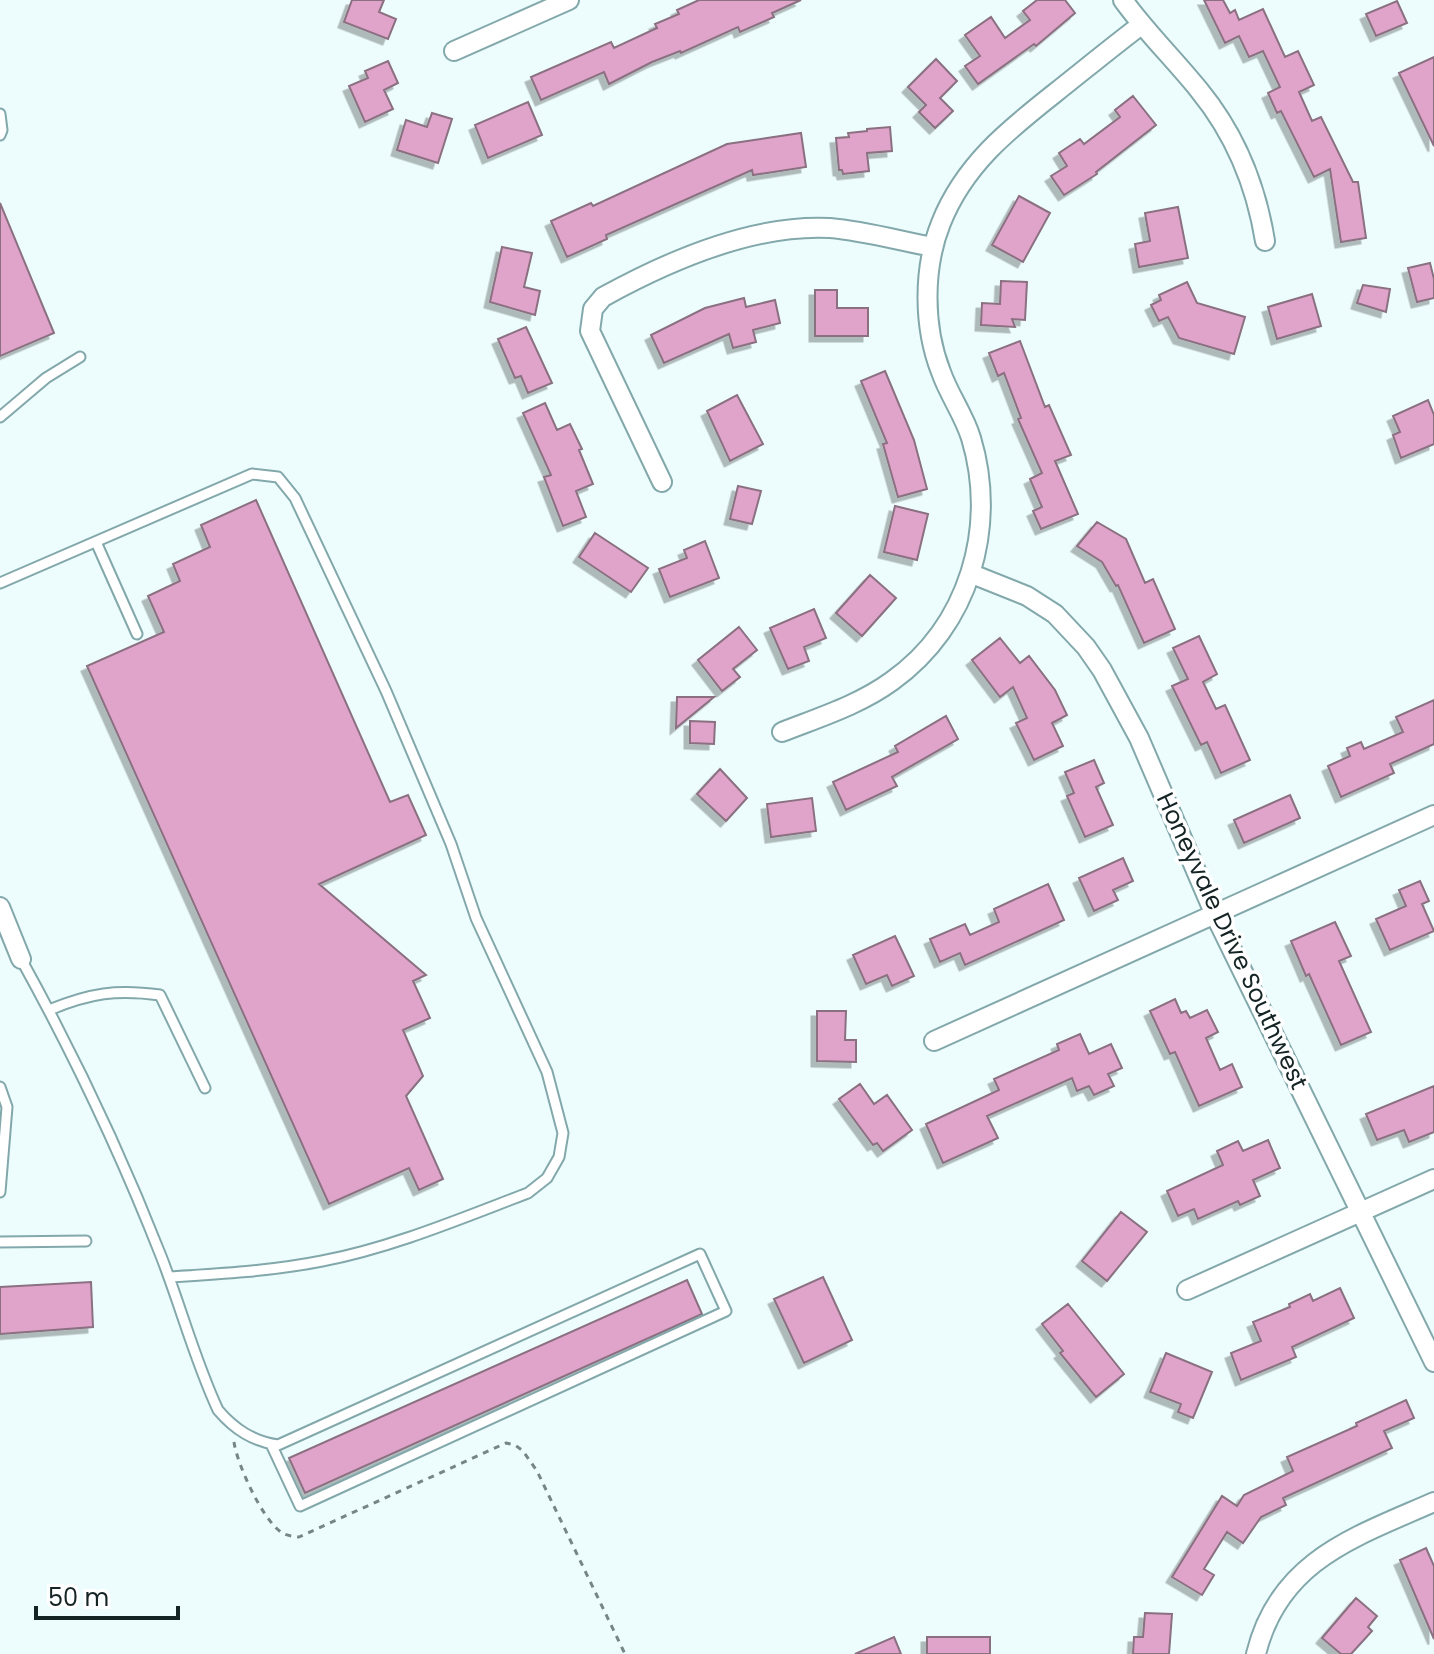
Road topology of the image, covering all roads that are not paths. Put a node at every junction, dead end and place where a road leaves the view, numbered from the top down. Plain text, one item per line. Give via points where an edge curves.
1 (569, 0) edge
2 (1123, 0) edge
3 (1141, 25) junction
4 (454, 51) dead end
5 (0, 114) edge
6 (0, 135) edge
7 (1265, 241) dead end
8 (933, 247) junction
9 (80, 357) dead end
10 (0, 417) edge
11 (662, 482) dead end
12 (96, 542) junction
13 (972, 574) junction
14 (0, 583) edge
15 (137, 634) dead end
16 (782, 732) dead end
17 (1434, 815) edge
18 (1, 915) edge
19 (1215, 915) junction
20 (21, 959) joint
21 (49, 1010) junction
22 (934, 1041) dead end
23 (0, 1087) edge
24 (205, 1088) dead end
25 (1434, 1179) edge
26 (0, 1192) edge
27 (1360, 1212) junction
28 (86, 1241) dead end
29 (0, 1242) edge
30 (169, 1277) junction
31 (1187, 1290) dead end
32 (1434, 1362) edge
33 (271, 1444) junction
34 (1434, 1502) edge
35 (1257, 1651) edge

1 - 4 street
2 - 3 street
3 - 7 street via 1225,128 1253,184
3 - 8 street via 980,157 957,190
5 - 6 lane
8 - 11 street via 831,228 765,232 714,247 603,297 593,309 590,331
8 - 13 street via 928,301 932,341 971,438 981,483
9 - 10 lane
12 - 14 lane
12 - 15 lane
12 - 30 lane via 252,474 278,477 295,498 451,844 476,918 547,1072 563,1133 559,1157 547,1178 528,1193 471,1214 322,1262
13 - 16 street via 947,624 906,670 859,700
13 - 19 street, Honeyvale Drive Southwest via 1039,603 1093,656 1139,738
17 - 19 street
18 - 20 street
19 - 22 street
19 - 27 street, Honeyvale Drive Southwest
20 - 21 lane
21 - 24 lane via 78,998 127,990 160,995
21 - 30 lane
23 - 26 lane via 7,1107
25 - 27 street
27 - 31 street
27 - 32 street, Honeyvale Drive Southwest
28 - 29 lane
30 - 33 lane via 218,1410 257,1442
33 - 33 lane via 300,1506 726,1311 700,1254
34 - 35 street via 1315,1561 1280,1597

